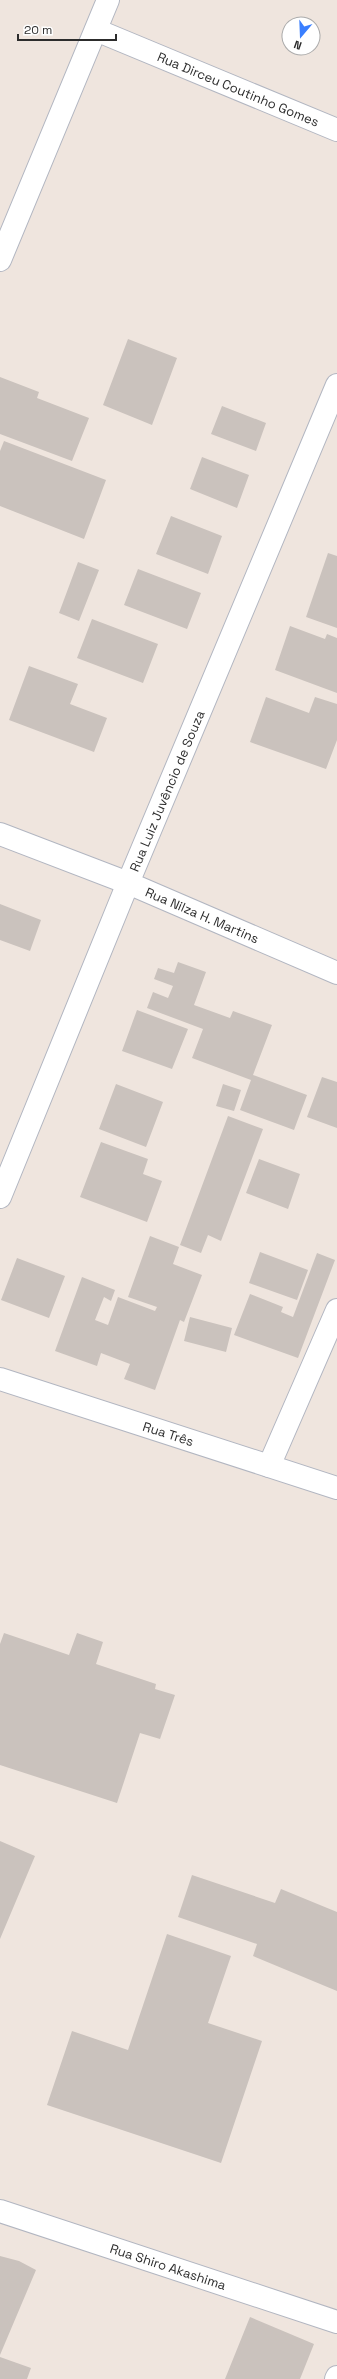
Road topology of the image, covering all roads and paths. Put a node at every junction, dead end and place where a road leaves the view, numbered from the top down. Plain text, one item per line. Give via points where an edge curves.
1 (108, 0) edge
2 (96, 30) junction
3 (337, 130) edge
4 (0, 260) edge
5 (337, 385) edge
6 (0, 834) edge
7 (128, 883) junction
8 (337, 973) edge
9 (0, 1197) edge
10 (337, 1310) edge
11 (0, 1379) edge
12 (270, 1466) junction
13 (337, 1488) edge
14 (0, 2211) edge
15 (337, 2322) edge

1 - 2 street
2 - 3 street, Rua Dirceu Coutinho Gomes
2 - 4 street
5 - 7 street, Rua Luiz Juvêncio de Souza
6 - 7 street, Rua Nilza H. Martins
7 - 8 street, Rua Nilza H. Martins
7 - 9 street, Rua Luiz Juvêncio de Souza
10 - 12 street
11 - 12 street, Rua Três
12 - 13 street, Rua Três
14 - 15 street, Rua Shiro Akashima

